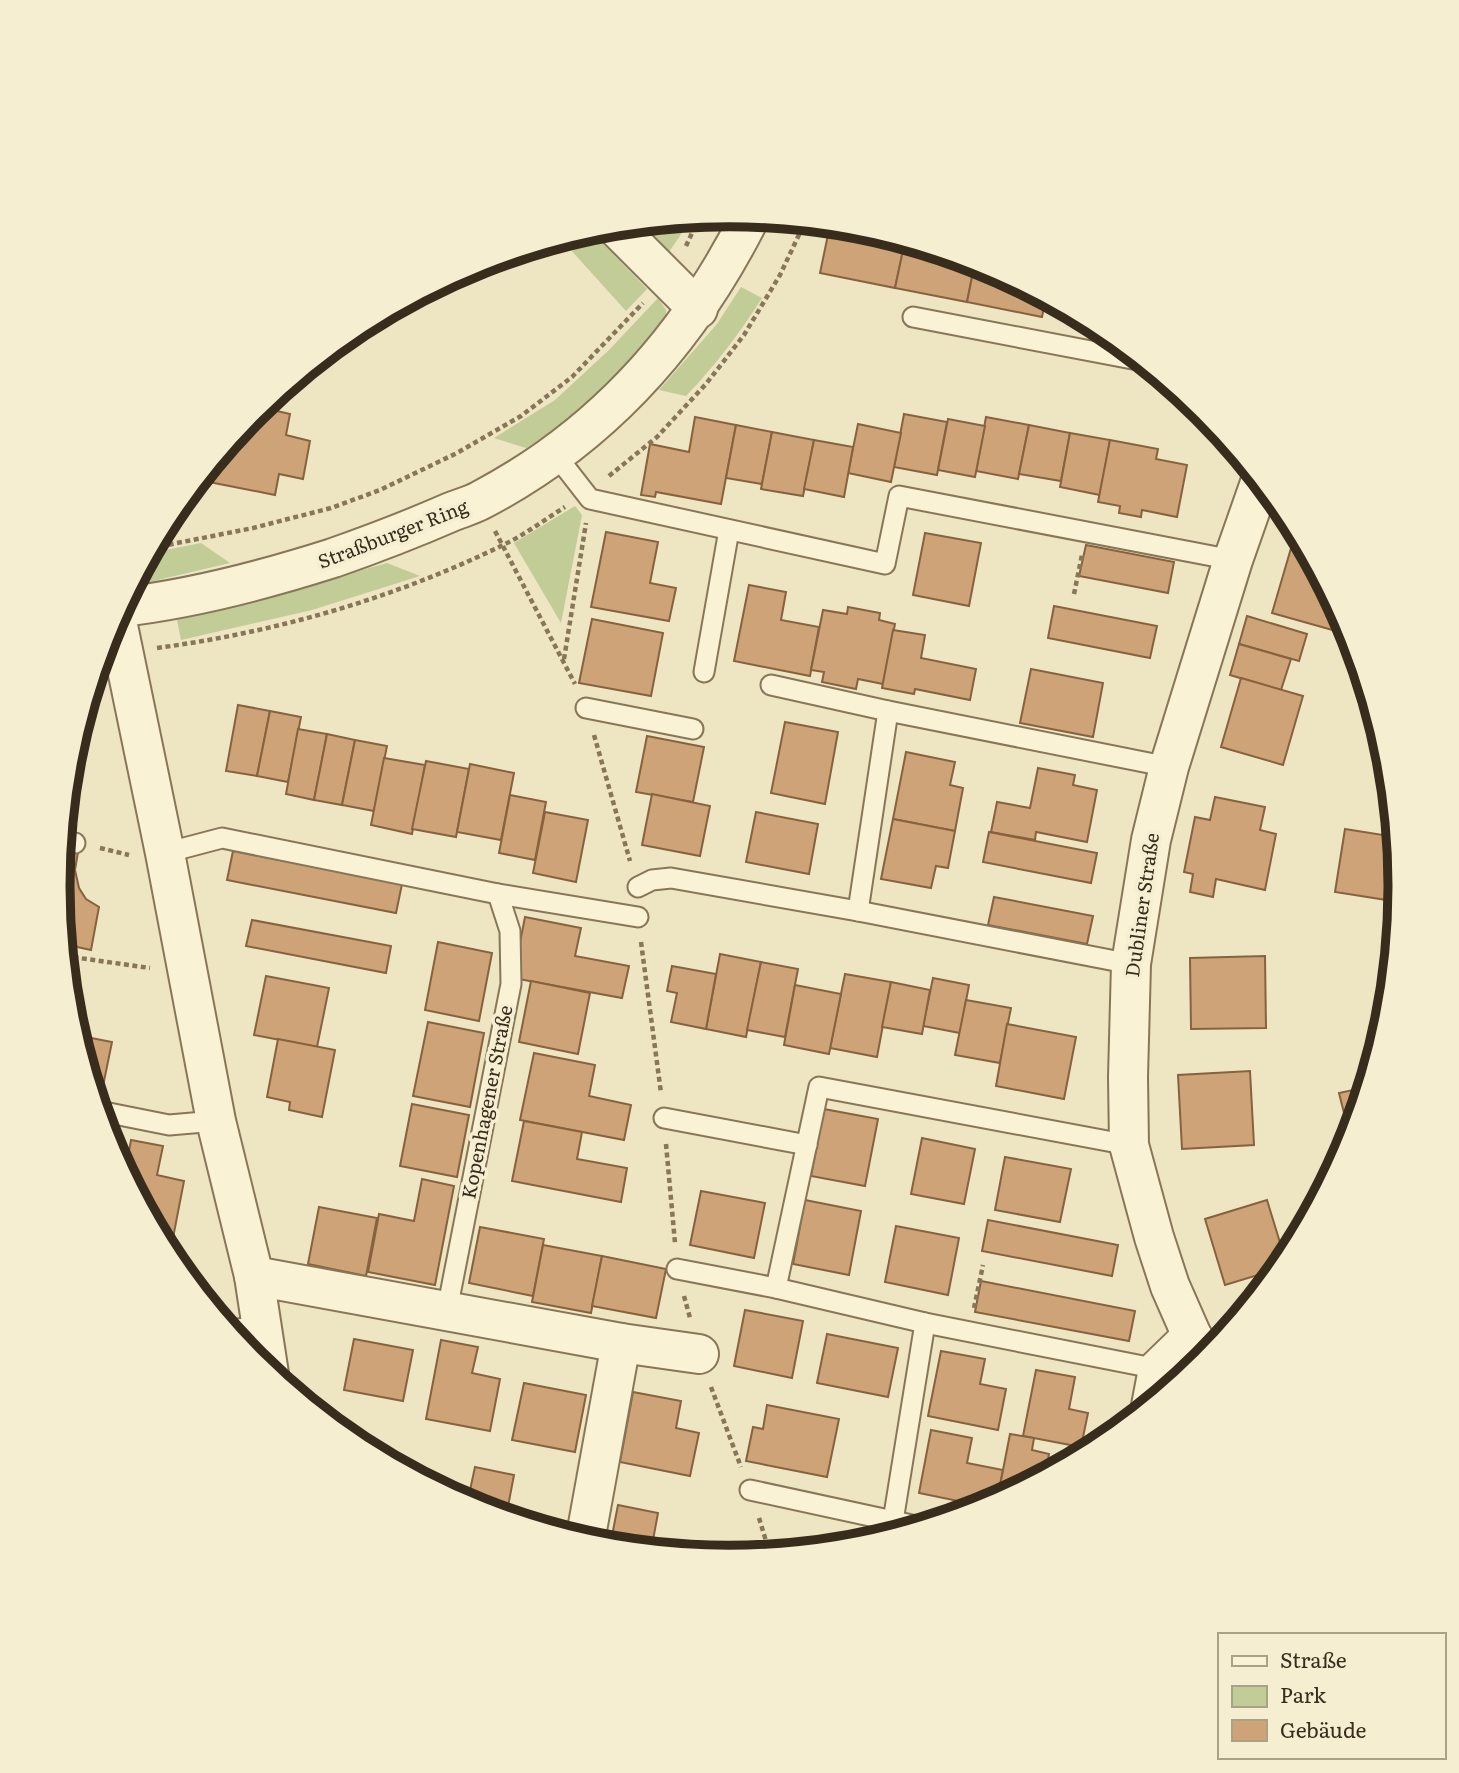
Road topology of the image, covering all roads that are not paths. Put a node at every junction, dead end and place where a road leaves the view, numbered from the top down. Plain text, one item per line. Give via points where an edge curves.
1 (744, 227) edge
2 (625, 236) edge
3 (698, 309) junction
4 (913, 317) dead end
5 (1123, 357) edge
6 (555, 454) junction
7 (1257, 491) edge
8 (729, 530) junction
9 (1233, 560) junction
10 (133, 606) edge
11 (120, 634) edge
12 (704, 672) dead end
13 (771, 685) dead end
14 (586, 708) road end
15 (888, 711) junction
16 (692, 729) dead end
17 (1169, 767) junction
18 (165, 853) junction
19 (638, 887) road end
20 (498, 894) junction
21 (858, 911) junction
22 (638, 917) road end
23 (1131, 964) junction
24 (111, 1113) edge
25 (664, 1118) road end
26 (216, 1121) junction
27 (807, 1145) junction
28 (1129, 1145) junction
29 (677, 1269) road end
30 (254, 1276) junction
31 (776, 1288) junction
32 (447, 1310) junction
33 (925, 1323) junction
34 (245, 1328) edge
35 (621, 1343) junction
36 (1199, 1347) edge
37 (699, 1354) road end
38 (1158, 1369) junction
39 (1154, 1391) edge
40 (750, 1490) road end
41 (893, 1521) junction
42 (903, 1523) edge
43 (587, 1530) edge

1 - 3 street, Straßburger Ring
2 - 3 street
3 - 6 street, Straßburger Ring via 641,380
4 - 5 lane
6 - 8 lane via 590,499
6 - 10 street, Straßburger Ring via 479,501 389,539 284,573
7 - 9 street, Dubliner Straße
8 - 9 lane via 885,564 899,496
8 - 12 lane
9 - 17 street, Dubliner Straße
11 - 18 street
13 - 15 lane
14 - 16 lane
15 - 17 lane
15 - 21 lane
17 - 23 street, Dubliner Straße via 1151,840
18 - 20 lane via 222,838
18 - 26 street
19 - 21 lane via 671,878
20 - 22 lane
20 - 32 lane, Kopenhagener Straße via 510,930 511,984
21 - 23 lane
23 - 28 street, Dubliner Straße
24 - 26 lane via 169,1125
25 - 27 lane
26 - 30 street
27 - 28 lane via 819,1087
27 - 31 lane
28 - 36 street, Dubliner Straße via 1170,1286
29 - 31 lane
30 - 32 street
30 - 34 street
31 - 33 lane
32 - 35 street
33 - 38 lane
33 - 41 lane
35 - 37 street
35 - 43 street
36 - 38 street, Dubliner Straße
38 - 39 street
40 - 41 lane
41 - 42 lane

